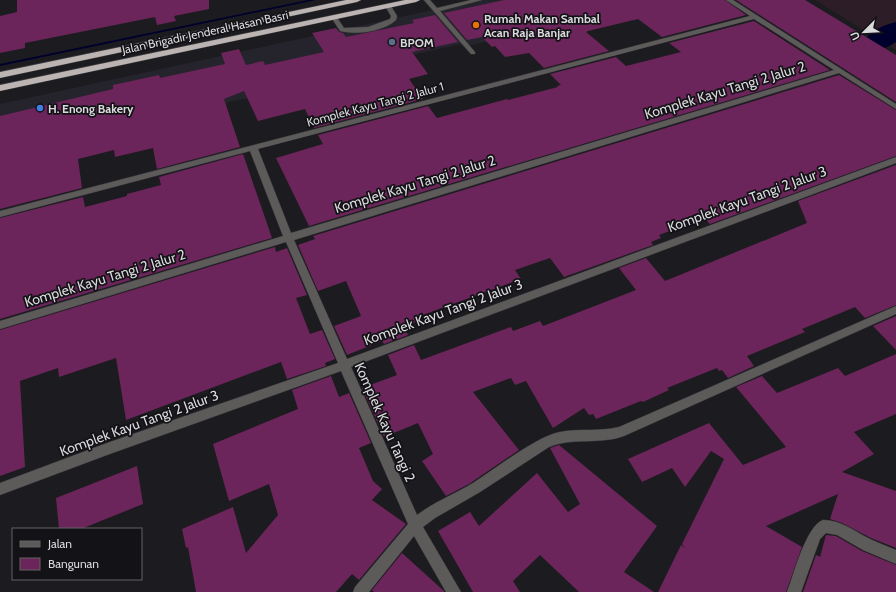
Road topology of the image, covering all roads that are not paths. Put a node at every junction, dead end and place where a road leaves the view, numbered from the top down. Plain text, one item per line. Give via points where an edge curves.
1 (353, 0) edge
2 (416, 0) edge
3 (427, 0) edge
4 (479, 0) edge
5 (729, 0) edge
6 (388, 6) junction
7 (436, 10) junction
8 (334, 17) junction
9 (755, 17) junction
10 (256, 21) junction
11 (230, 27) junction
12 (262, 33) junction
13 (235, 38) junction
14 (473, 52) dead end
15 (839, 71) junction
16 (0, 75) edge
17 (0, 88) edge
18 (896, 107) edge
19 (252, 148) junction
20 (896, 160) edge
21 (0, 214) edge
22 (288, 238) junction
23 (896, 310) edge
24 (0, 325) edge
25 (344, 365) junction
26 (0, 490) edge
27 (415, 525) junction
28 (896, 557) edge
29 (360, 592) edge
30 (454, 592) edge
31 (794, 592) edge

1 - 10 highway, Jalan Brigadir Jenderal Hasan Basri
2 - 6 highway, Jalan Brigadir Jenderal Hasan Basri
3 - 7 street
4 - 7 street
5 - 9 street
6 - 8 highway, Jalan Brigadir Jenderal Hasan Basri
6 - 8 street via 394,20 388,24 361,30 342,30
7 - 14 street
8 - 12 highway, Jalan Brigadir Jenderal Hasan Basri
9 - 15 street
9 - 19 street, Komplek Kayu Tangi 2 Jalur 1
10 - 11 highway, Jalan Brigadir Jenderal Hasan Basri
10 - 12 highway
11 - 13 highway
11 - 16 highway, Jalan Brigadir Jenderal Hasan Basri
12 - 13 highway, Jalan Brigadir Jenderal Hasan Basri
13 - 17 highway, Jalan Brigadir Jenderal Hasan Basri
15 - 18 street
15 - 22 street, Komplek Kayu Tangi 2 Jalur 2
19 - 21 street, Komplek Kayu Tangi 2 Jalur 1
19 - 22 street, Komplek Kayu Tangi 2
20 - 25 street, Komplek Kayu Tangi 2 Jalur 3
22 - 24 street, Komplek Kayu Tangi 2 Jalur 2
22 - 25 street, Komplek Kayu Tangi 2
23 - 27 street via 620,432 609,435 560,437 546,443 476,488 430,513
25 - 26 street, Komplek Kayu Tangi 2 Jalur 3
25 - 27 street, Komplek Kayu Tangi 2
27 - 29 street
27 - 30 street, Komplek Kayu Tangi 2
28 - 31 street via 842,531 823,526 815,535

